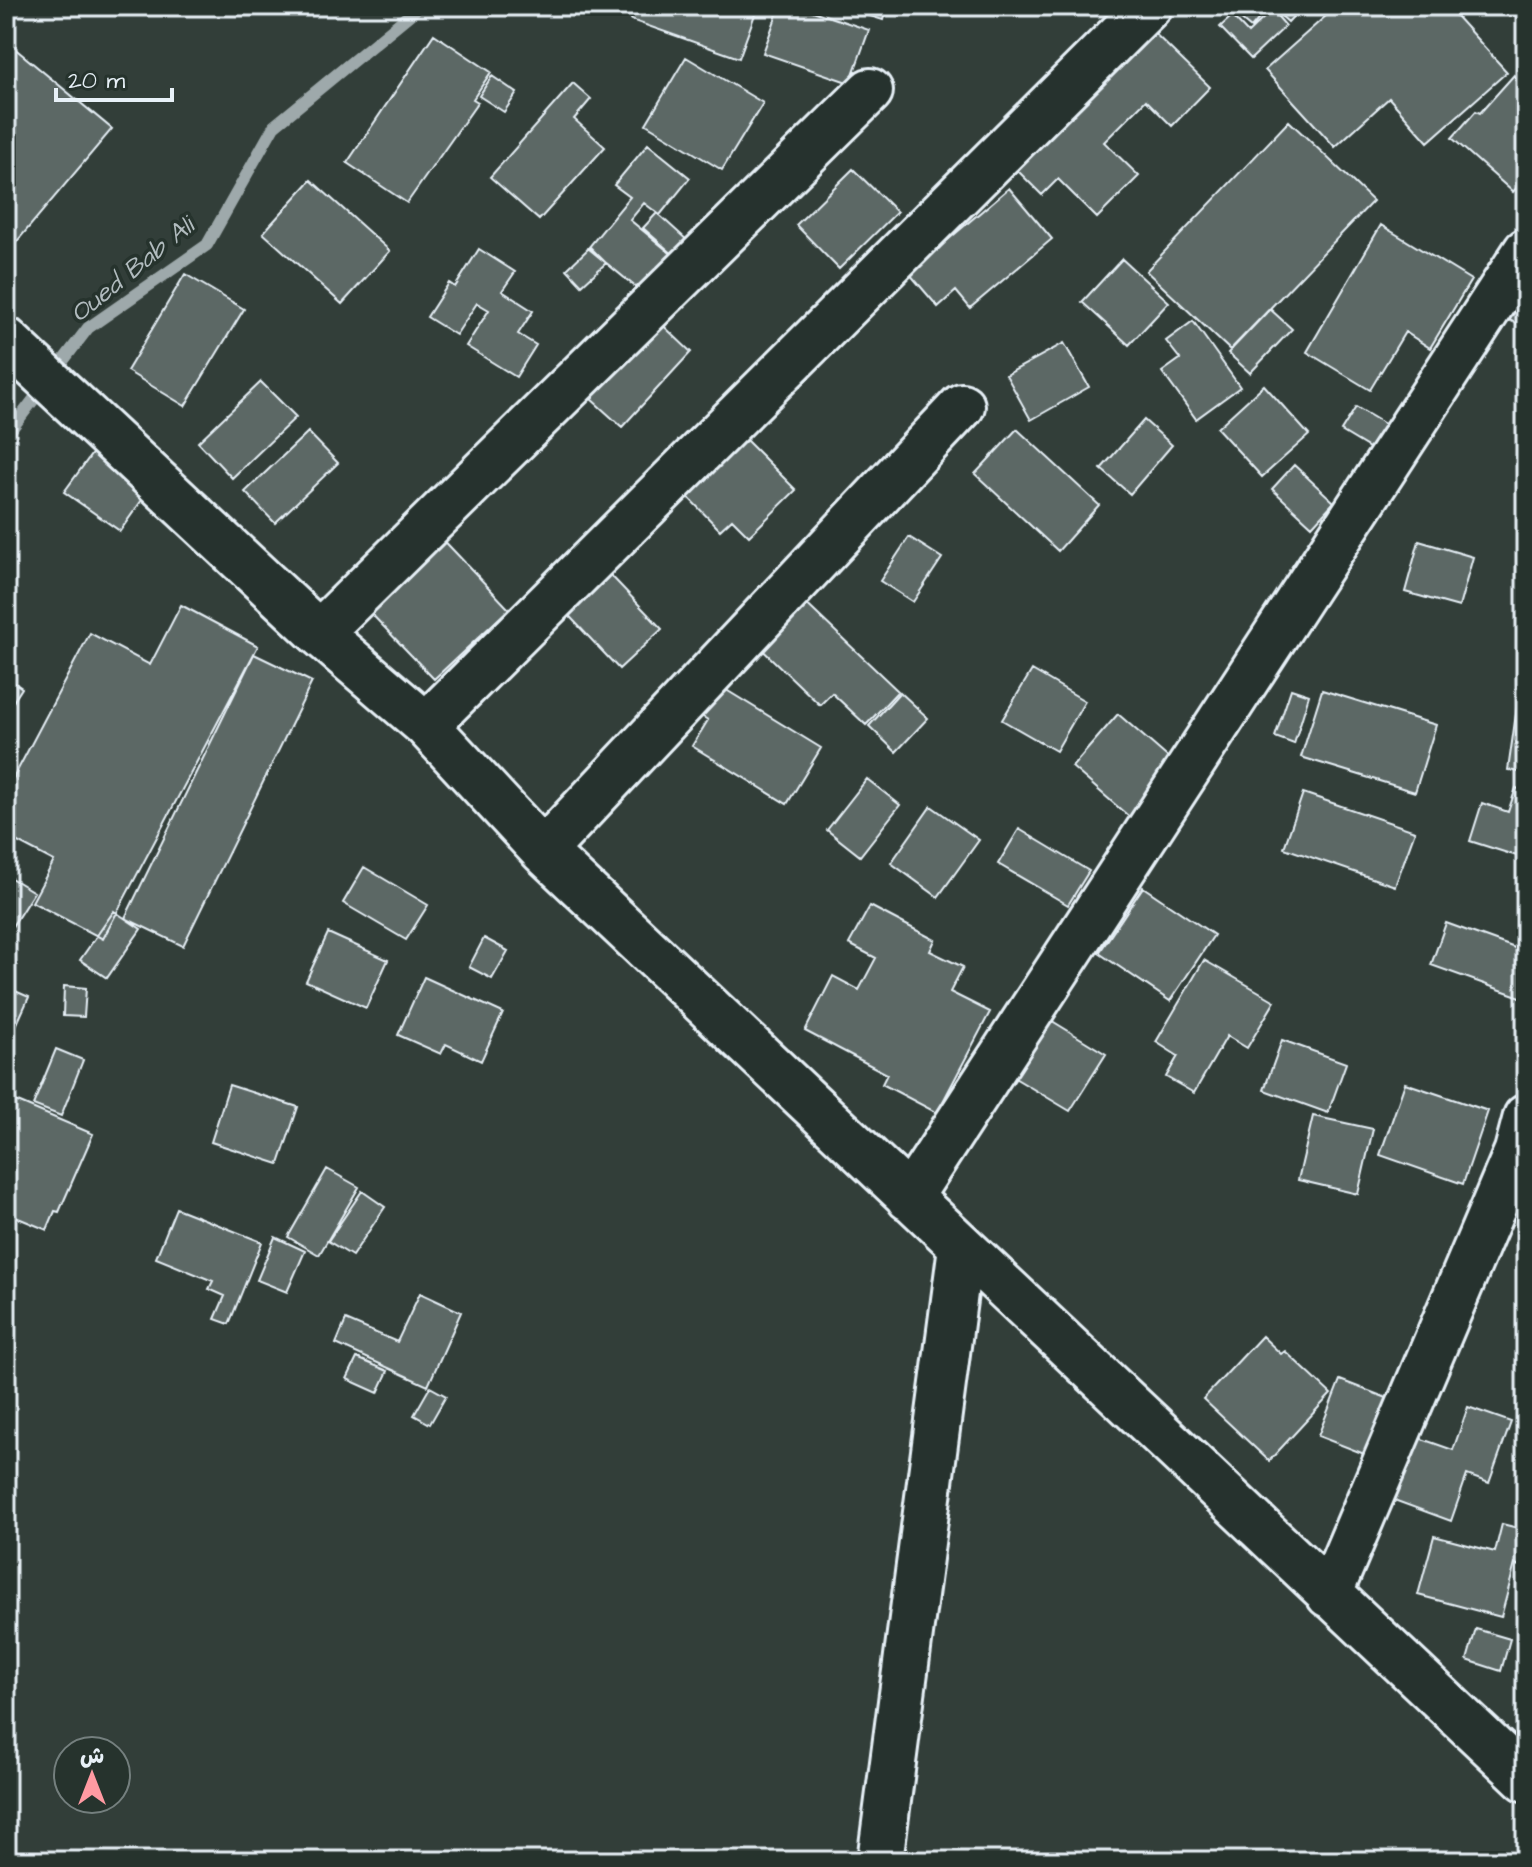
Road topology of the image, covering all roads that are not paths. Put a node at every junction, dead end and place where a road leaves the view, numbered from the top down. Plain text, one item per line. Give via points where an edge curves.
1 (1149, 6) edge
2 (870, 91) dead end
3 (1526, 251) edge
4 (6, 340) edge
5 (962, 406) dead end
6 (319, 633) junction
7 (426, 725) junction
8 (543, 851) junction
9 (1526, 1117) edge
10 (909, 1198) junction
11 (961, 1247) junction
12 (1329, 1595) junction
13 (1526, 1779) edge
14 (880, 1861) edge

1 - 7 street
2 - 6 street
3 - 10 street
4 - 6 street
5 - 8 street
6 - 7 street
7 - 8 street
8 - 10 street
9 - 12 street via 1517,1151
10 - 11 street
11 - 12 street
11 - 14 street
12 - 13 street

